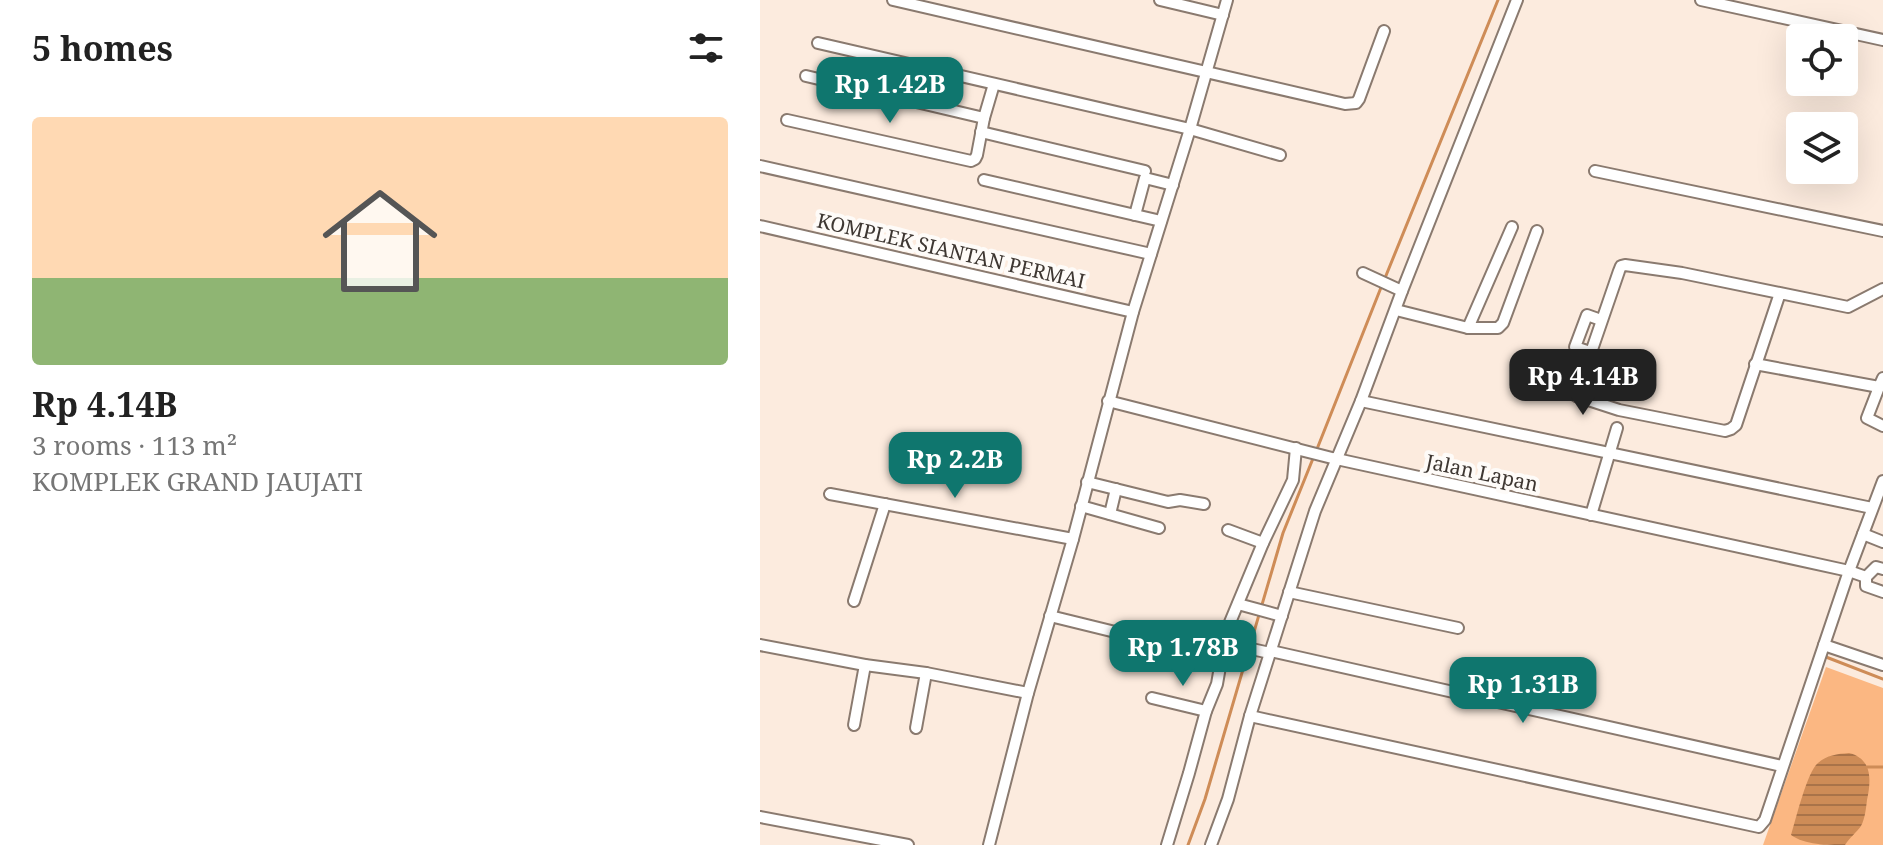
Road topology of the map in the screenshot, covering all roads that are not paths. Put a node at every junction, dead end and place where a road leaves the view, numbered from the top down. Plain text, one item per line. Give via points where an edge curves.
1 (896, 0) edge
2 (1160, 0) edge
3 (1227, 0) edge
4 (1517, 0) edge
5 (1701, 0) edge
6 (1223, 15) junction
7 (1384, 31) dead end
8 (1883, 40) edge
9 (818, 43) dead end
10 (1207, 72) junction
11 (806, 76) dead end
12 (994, 84) junction
13 (984, 118) junction
14 (787, 120) dead end
15 (1190, 129) junction
16 (981, 132) junction
17 (1280, 155) dead end
18 (760, 166) edge
19 (1145, 171) dead end
20 (1595, 171) dead end
21 (984, 180) dead end
22 (1173, 185) junction
23 (1135, 215) junction
24 (1161, 221) junction
25 (760, 226) edge
26 (1512, 227) dead end
27 (1537, 231) dead end
28 (1883, 231) edge
29 (1151, 254) junction
30 (1368, 275) dead end
31 (1397, 289) junction
32 (1883, 289) edge
33 (1780, 293) junction
34 (1396, 310) junction
35 (1133, 312) junction
36 (1468, 328) junction
37 (1755, 364) junction
38 (1881, 382) edge
39 (1108, 401) junction
40 (1361, 401) junction
41 (1883, 426) edge
42 (1617, 428) dead end
43 (1300, 450) junction
44 (1610, 454) junction
45 (1335, 459) junction
46 (1883, 481) edge
47 (1087, 482) junction
48 (1116, 489) junction
49 (830, 494) dead end
50 (885, 504) junction
51 (1204, 504) dead end
52 (1081, 506) junction
53 (1872, 508) junction
54 (1110, 514) junction
55 (1591, 515) junction
56 (1159, 528) dead end
57 (1228, 530) dead end
58 (1863, 534) junction
59 (1073, 539) junction
60 (1883, 542) edge
61 (1263, 543) junction
62 (1883, 569) edge
63 (1849, 571) junction
64 (1866, 577) junction
65 (1289, 592) junction
66 (1883, 592) edge
67 (854, 601) dead end
68 (1240, 604) junction
69 (1050, 616) junction
70 (1282, 616) junction
71 (1458, 628) dead end
72 (1227, 644) junction
73 (760, 645) edge
74 (1824, 645) junction
75 (1270, 652) junction
76 (1221, 658) junction
77 (865, 665) junction
78 (1883, 665) edge
79 (926, 673) junction
80 (1028, 693) junction
81 (1152, 698) dead end
82 (1206, 711) junction
83 (1250, 716) junction
84 (854, 725) dead end
85 (916, 728) dead end
86 (1782, 766) junction
87 (760, 817) edge
88 (908, 845) edge
89 (989, 845) edge
90 (1167, 845) edge
91 (1211, 845) edge

1 - 10 street
2 - 6 street
3 - 6 street
4 - 31 street
5 - 8 street
6 - 10 street
7 - 10 street via 1359,99 1352,104
9 - 12 street
10 - 15 street
11 - 13 street
12 - 13 street
12 - 15 street
13 - 16 street
14 - 16 street via 971,161
15 - 17 street
15 - 22 street
16 - 19 street
18 - 29 street
20 - 28 street
21 - 23 street
22 - 23 street via 1145,178
22 - 24 street
23 - 24 street
24 - 29 street
25 - 35 street, KOMPLEK SIANTAN PERMAI
26 - 36 street
27 - 36 street via 1503,323 1498,328
29 - 35 street
30 - 31 street
31 - 34 street
32 - 33 street via 1848,307
33 - 37 street
33 - 37 street via 1621,266 1575,394 1619,410 1725,431 1736,425
34 - 36 street
34 - 40 street
35 - 39 street
37 - 38 street
38 - 41 street via 1867,418
39 - 43 street, Jalan Lapan
39 - 47 street
40 - 44 street
40 - 45 street
42 - 44 street
43 - 45 street, Jalan Lapan
43 - 61 street via 1293,480
44 - 53 street
44 - 55 street
45 - 55 street, Jalan Lapan
45 - 65 street
46 - 53 street
47 - 48 street
47 - 52 street
48 - 51 street via 1168,502
48 - 54 street
49 - 50 street
50 - 59 street
50 - 67 street
52 - 54 street
52 - 59 street
53 - 58 street
54 - 56 street
55 - 63 street, Jalan Lapan
57 - 61 street
58 - 60 street
58 - 63 street
59 - 69 street
61 - 68 street
62 - 64 street via 1876,567
63 - 64 street, Jalan Lapan
63 - 74 street
64 - 66 street via 1866,586
65 - 70 street
65 - 71 street
68 - 70 street
68 - 72 street via 1226,632
69 - 76 street
69 - 80 street
70 - 75 street
72 - 75 street
72 - 76 street
73 - 77 street
74 - 78 street
74 - 86 street
75 - 83 street
75 - 86 street
76 - 82 street
77 - 79 street
77 - 84 street
79 - 80 street
79 - 85 street
80 - 89 street
81 - 82 street
82 - 90 street
83 - 86 street via 1759,827
83 - 91 street
87 - 88 street

